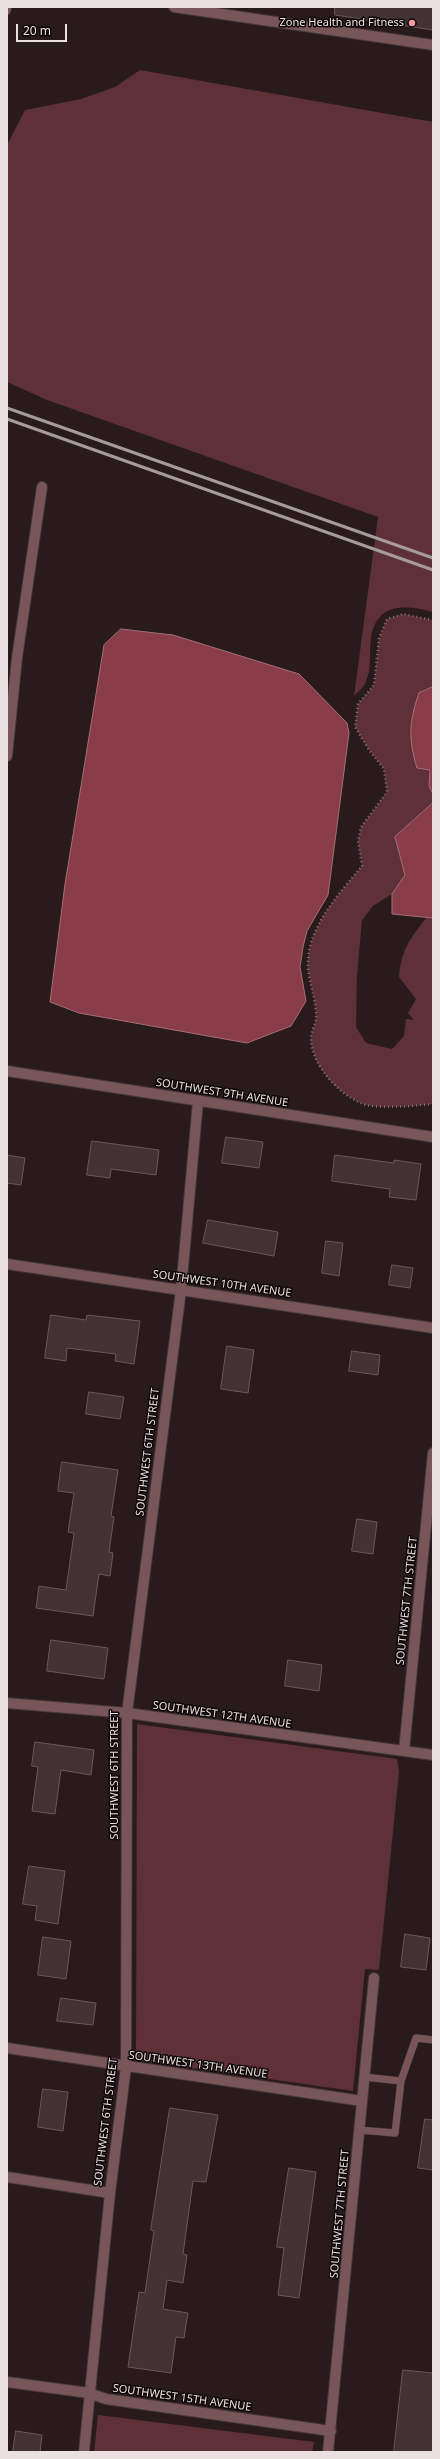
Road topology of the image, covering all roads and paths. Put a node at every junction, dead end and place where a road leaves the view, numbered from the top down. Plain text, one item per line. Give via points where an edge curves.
1 (8, 7) edge
2 (174, 7) edge
3 (7, 11) edge
4 (433, 45) edge
5 (42, 487) dead end
6 (433, 620) edge
7 (12, 658) edge
8 (7, 756) edge
9 (7, 1071) edge
10 (198, 1101) junction
11 (433, 1104) edge
12 (433, 1137) edge
13 (7, 1264) edge
14 (181, 1290) junction
15 (433, 1328) edge
16 (433, 1453) edge
17 (7, 1702) edge
18 (127, 1713) junction
19 (404, 1751) junction
20 (433, 1755) edge
21 (374, 1978) dead end
22 (433, 2040) edge
23 (7, 2048) edge
24 (126, 2067) junction
25 (364, 2077) junction
26 (401, 2081) junction
27 (362, 2101) junction
28 (360, 2130) junction
29 (7, 2176) edge
30 (110, 2193) junction
31 (7, 2382) edge
32 (89, 2393) junction
33 (331, 2431) junction
34 (84, 2452) edge
35 (328, 2452) edge

1 - 3 lane
2 - 4 street
5 - 7 street
6 - 11 path via 402,614 387,619 379,638 374,685 358,704 355,727 384,769 387,792 361,827 358,841 362,866 336,898 315,933 308,968 316,1013 310,1037 313,1052 335,1086 350,1097 371,1106
7 - 8 street
9 - 10 street, SOUTHWEST 9TH AVENUE
10 - 12 street, SOUTHWEST 9TH AVENUE
10 - 14 street, SOUTHWEST 6TH STREET
13 - 14 street, SOUTHWEST 10TH AVENUE
14 - 15 street, SOUTHWEST 10TH AVENUE
14 - 18 street, SOUTHWEST 6TH STREET
16 - 19 street, SOUTHWEST 7TH STREET
17 - 18 street, SOUTHWEST 12TH AVENUE
18 - 19 street, SOUTHWEST 12TH AVENUE
18 - 24 street, SOUTHWEST 6TH STREET
19 - 20 street, SOUTHWEST 12TH AVENUE
21 - 25 street, SOUTHWEST 7TH STREET
22 - 26 lane via 416,2038
23 - 24 street, SOUTHWEST 13TH AVENUE
24 - 27 street, SOUTHWEST 13TH AVENUE
24 - 30 street, SOUTHWEST 6TH STREET
25 - 26 lane
25 - 27 street, SOUTHWEST 7TH STREET
26 - 28 lane via 395,2133
27 - 28 street, SOUTHWEST 7TH STREET
28 - 33 street, SOUTHWEST 7TH STREET
29 - 30 street
30 - 32 street, SOUTHWEST 6TH STREET
31 - 32 street, SOUTHWEST 15TH AVENUE
32 - 33 street, SOUTHWEST 15TH AVENUE via 106,2399
32 - 34 street, SOUTHWEST 6TH STREET
33 - 35 street, SOUTHWEST 7TH STREET

